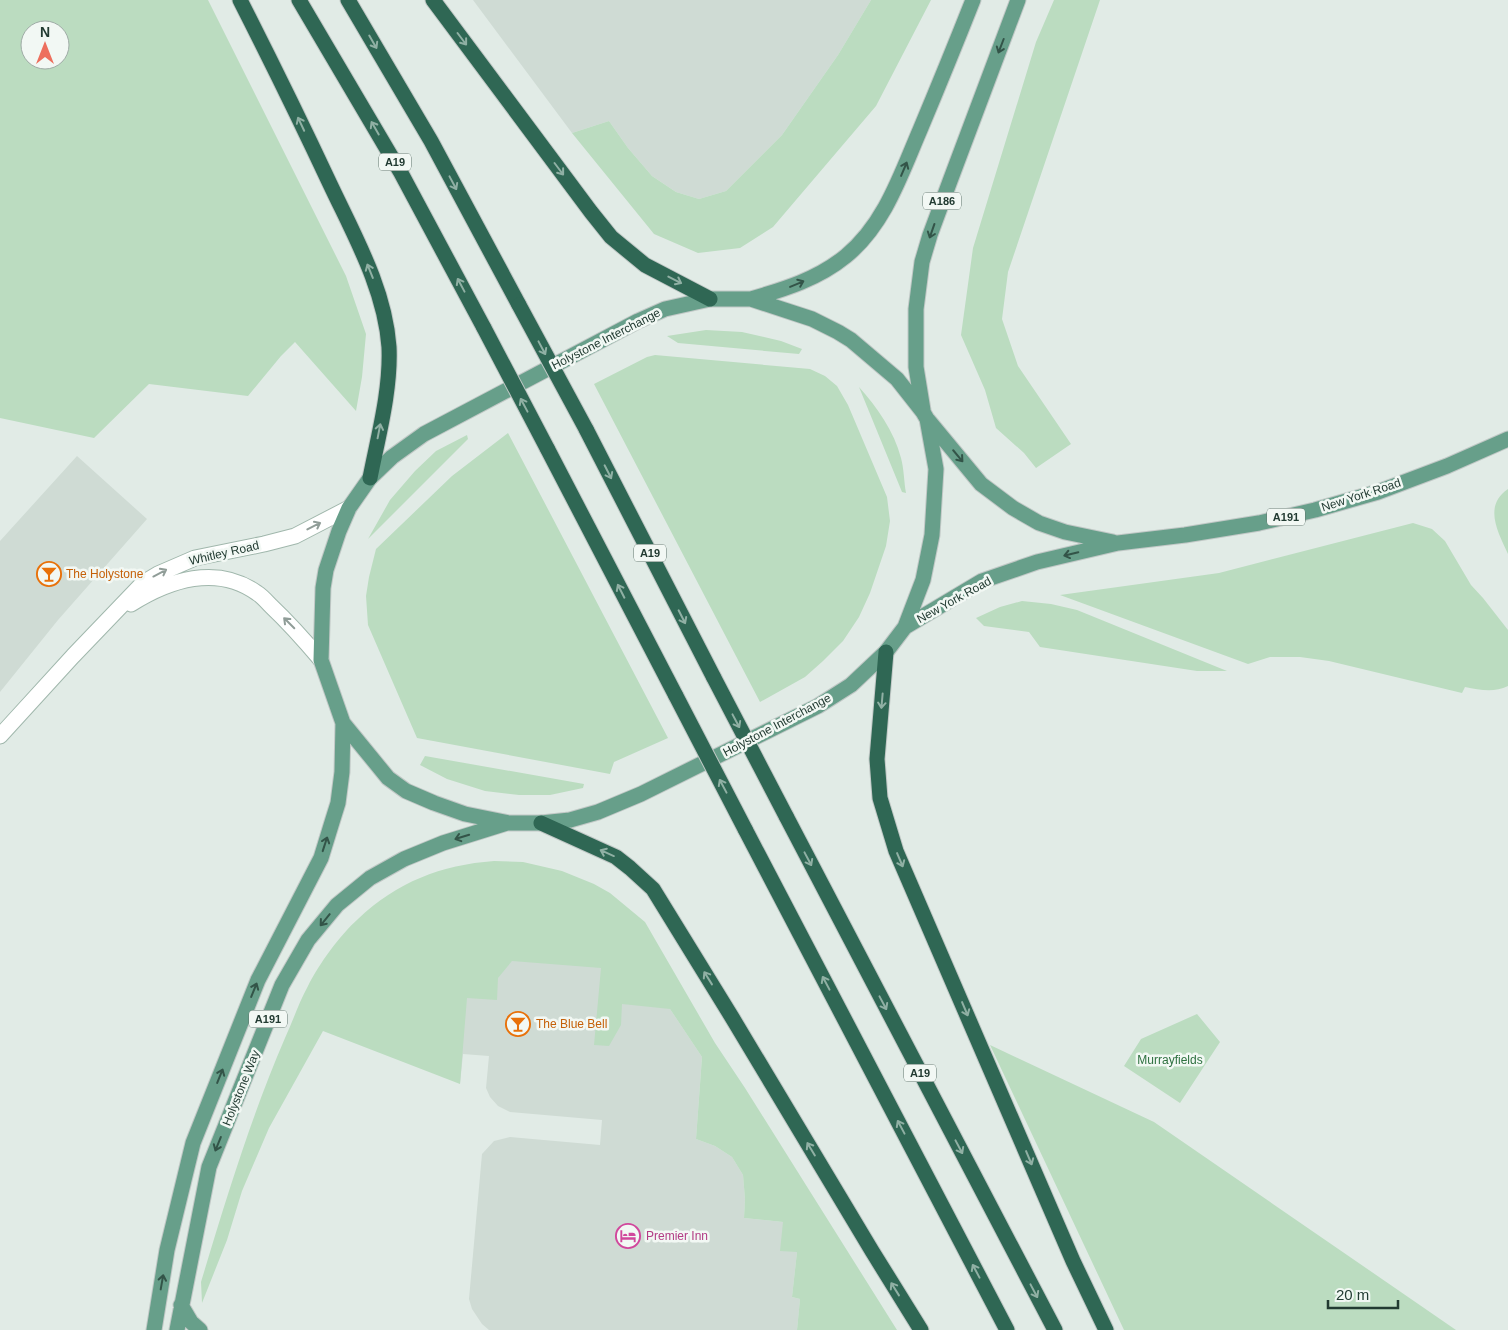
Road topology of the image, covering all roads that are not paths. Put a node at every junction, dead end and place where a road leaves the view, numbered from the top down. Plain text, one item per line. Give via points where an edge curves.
1 (240, 0) edge
2 (299, 0) edge
3 (348, 0) edge
4 (433, 0) edge
5 (973, 0) edge
6 (1018, 0) edge
7 (710, 299) junction
8 (751, 299) junction
9 (925, 416) junction
10 (1508, 439) edge
11 (370, 478) junction
12 (348, 508) junction
13 (1118, 543) junction
14 (111, 617) junction
15 (905, 627) junction
16 (886, 652) junction
17 (321, 660) junction
18 (343, 723) junction
19 (0, 736) edge
20 (508, 823) junction
21 (540, 823) junction
22 (181, 1305) junction
23 (154, 1330) edge
24 (177, 1330) edge
25 (200, 1330) edge
26 (921, 1330) edge
27 (1007, 1330) edge
28 (1055, 1330) edge
29 (1106, 1330) edge

11 -> 1 highway via 388,381 389,347 384,316 373,278 359,247
27 -> 2 highway, A19, bridge via 484,328 401,173
3 -> 28 highway, A19, bridge via 431,141 586,429
4 -> 7 highway via 611,237 645,264
8 -> 5 main road via 818,276 846,256 868,234 898,182
6 -> 9 main road, A186 via 922,262 916,309 916,367
7 - 8 main road, Holystone Interchange
7 - 11 main road, Holystone Interchange via 665,309 631,325 424,434
8 - 9 main road, Holystone Interchange via 812,319 851,340 898,379
9 -> 13 main road, New York Road via 981,484 1013,508 1039,523 1065,532
9 - 15 main road, Holystone Interchange via 936,469 932,535 923,580
10 - 13 main road, New York Road / A191 via 1378,492 1315,510 1259,523
11 - 12 main road, Holystone Interchange
14 -> 12 street, Whitley Road via 144,583 171,568 195,558 295,536
12 - 17 main road, Holystone Interchange via 323,588
13 -> 15 main road, New York Road via 1036,562 982,582
17 -> 14 street, Whitley Road via 292,625 257,592 224,579 186,579 166,585
14 - 19 street, Whitley Road
15 - 16 main road, Holystone Interchange
16 - 21 main road, Holystone Interchange via 851,685 818,706 641,794 598,812 570,820
16 -> 29 highway via 876,759 880,798 896,851
17 - 18 main road, Holystone Interchange
18 - 20 main road, Holystone Interchange via 388,778 406,791 465,814
23 -> 18 main road, Holystone Way / A191 via 167,1250 193,1143 258,980 321,858 334,819 342,772
20 - 21 main road, Holystone Interchange
20 -> 22 main road, Holystone Way / A191 via 443,843 370,878 337,905 308,940 282,985 209,1167
26 -> 21 highway via 652,889 616,857
22 - 24 main road, Holystone Way / A191
22 - 25 main road

